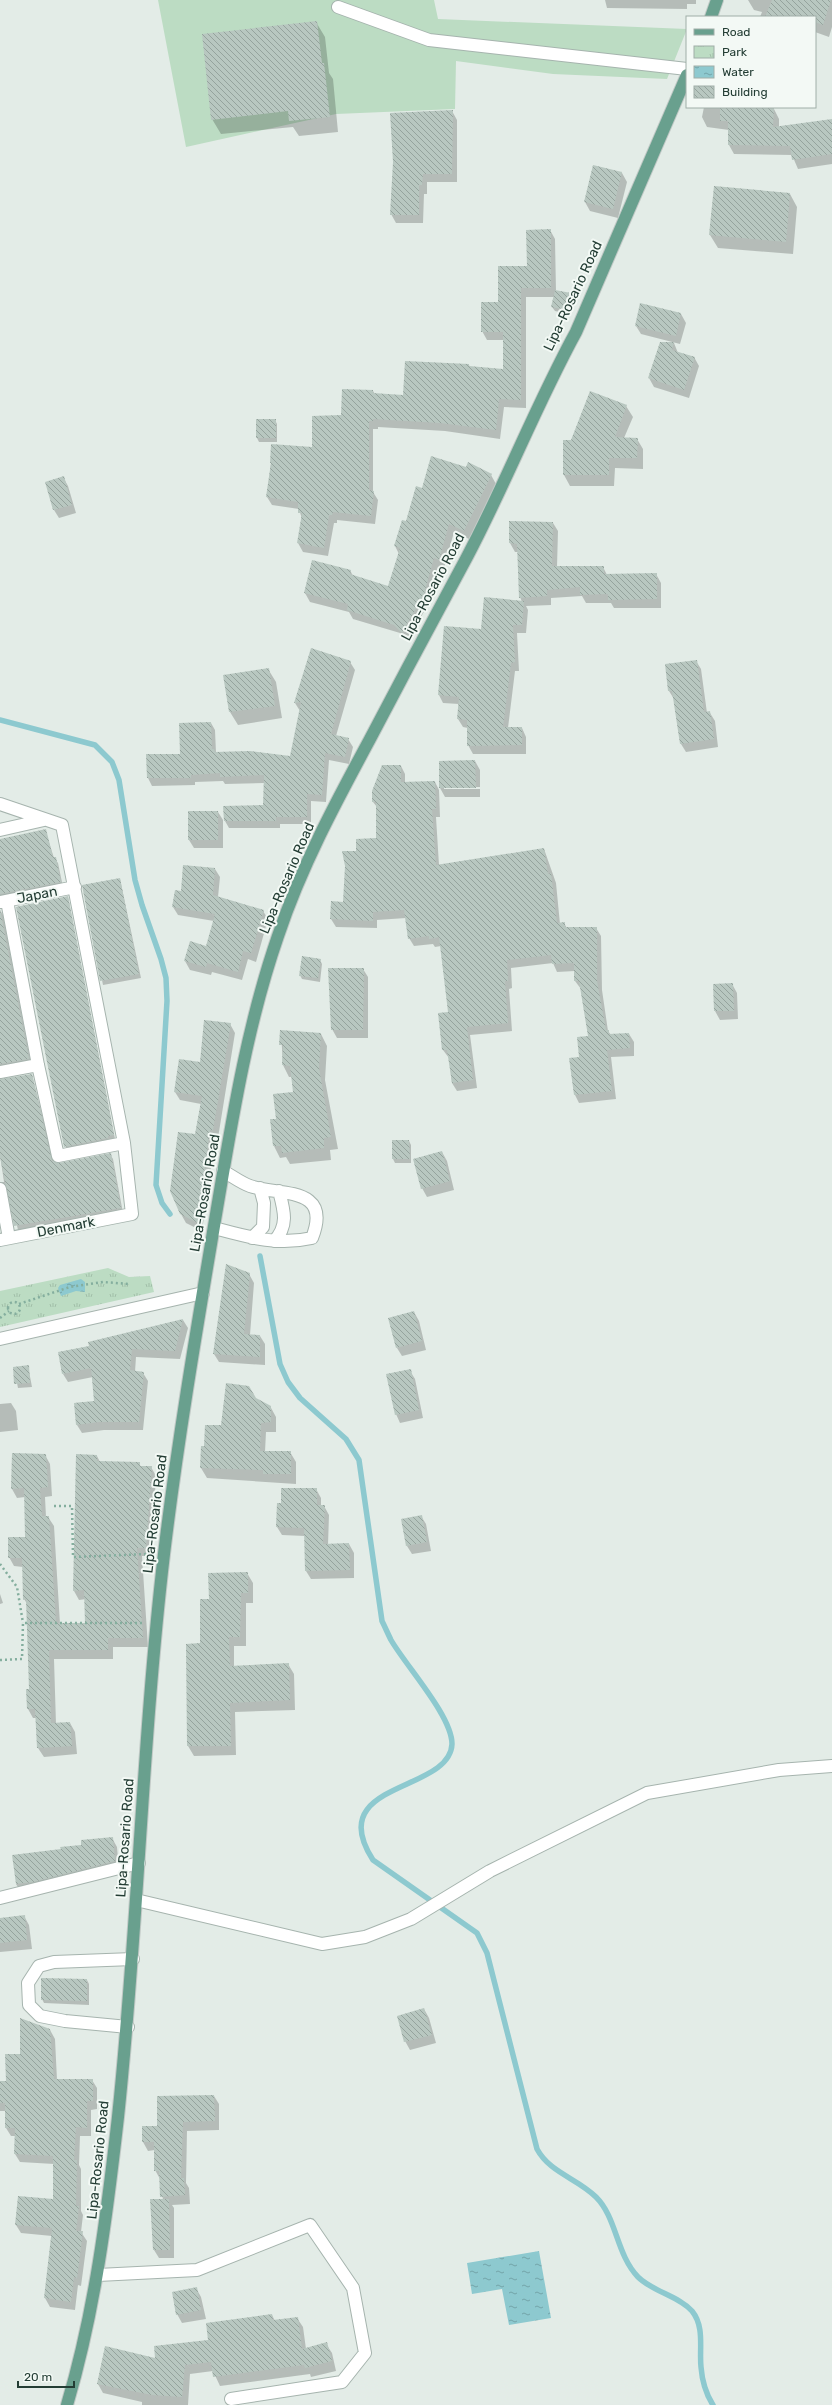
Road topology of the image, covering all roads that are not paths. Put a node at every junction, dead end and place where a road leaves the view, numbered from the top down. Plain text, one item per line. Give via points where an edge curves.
1 (717, 0) edge
2 (338, 7) dead end
3 (711, 16) edge
4 (686, 69) edge
5 (686, 77) edge
6 (0, 804) edge
7 (45, 819) junction
8 (0, 830) edge
9 (75, 887) junction
10 (4, 901) edge
11 (38, 1065) junction
12 (0, 1072) edge
13 (124, 1143) junction
14 (223, 1171) junction
15 (260, 1188) junction
16 (0, 1189) edge
17 (279, 1191) junction
18 (214, 1228) junction
19 (252, 1238) junction
20 (5, 1239) edge
21 (274, 1241) junction
22 (203, 1293) junction
23 (2, 1340) edge
24 (832, 1766) edge
25 (139, 1863) junction
26 (0, 1898) edge
27 (136, 1900) junction
28 (132, 1959) junction
29 (128, 2026) junction
30 (98, 2275) junction
31 (231, 2400) dead end
32 (67, 2405) edge

1 - 3 main road
2 - 4 street via 429,40
5 - 14 main road, Lipa-Rosario Road via 576,332 490,512 347,782 305,869 278,935 255,1017
6 - 7 street
7 - 8 street
7 - 9 street via 62,825
9 - 10 street, Japan
9 - 13 street
10 - 11 street
11 - 12 street
11 - 13 street via 58,1156
13 - 20 street, Denmark via 132,1214
14 - 15 street
14 - 18 main road, Lipa-Rosario Road
15 - 17 street
15 - 19 street via 264,1203 263,1227
16 - 20 street
17 - 21 street via 284,1208 284,1224 282,1232
17 - 21 street via 304,1196 314,1208 316,1228 312,1238 292,1242
18 - 19 street
18 - 22 main road, Lipa-Rosario Road
19 - 21 street
22 - 23 street
22 - 25 main road, Lipa-Rosario Road via 164,1553 149,1707
24 - 27 street via 779,1770 647,1793 490,1871 411,1919 365,1937 322,1944
25 - 26 street
25 - 27 main road, Lipa-Rosario Road
27 - 28 main road, Lipa-Rosario Road
28 - 29 main road, Lipa-Rosario Road
28 - 29 street via 54,1962 39,1966 28,1984 29,2005 40,2016 65,2021
29 - 30 main road, Lipa-Rosario Road via 106,2228
30 - 31 street via 197,2270 310,2225 353,2288 365,2353 342,2382
30 - 32 main road, Lipa-Rosario Road

